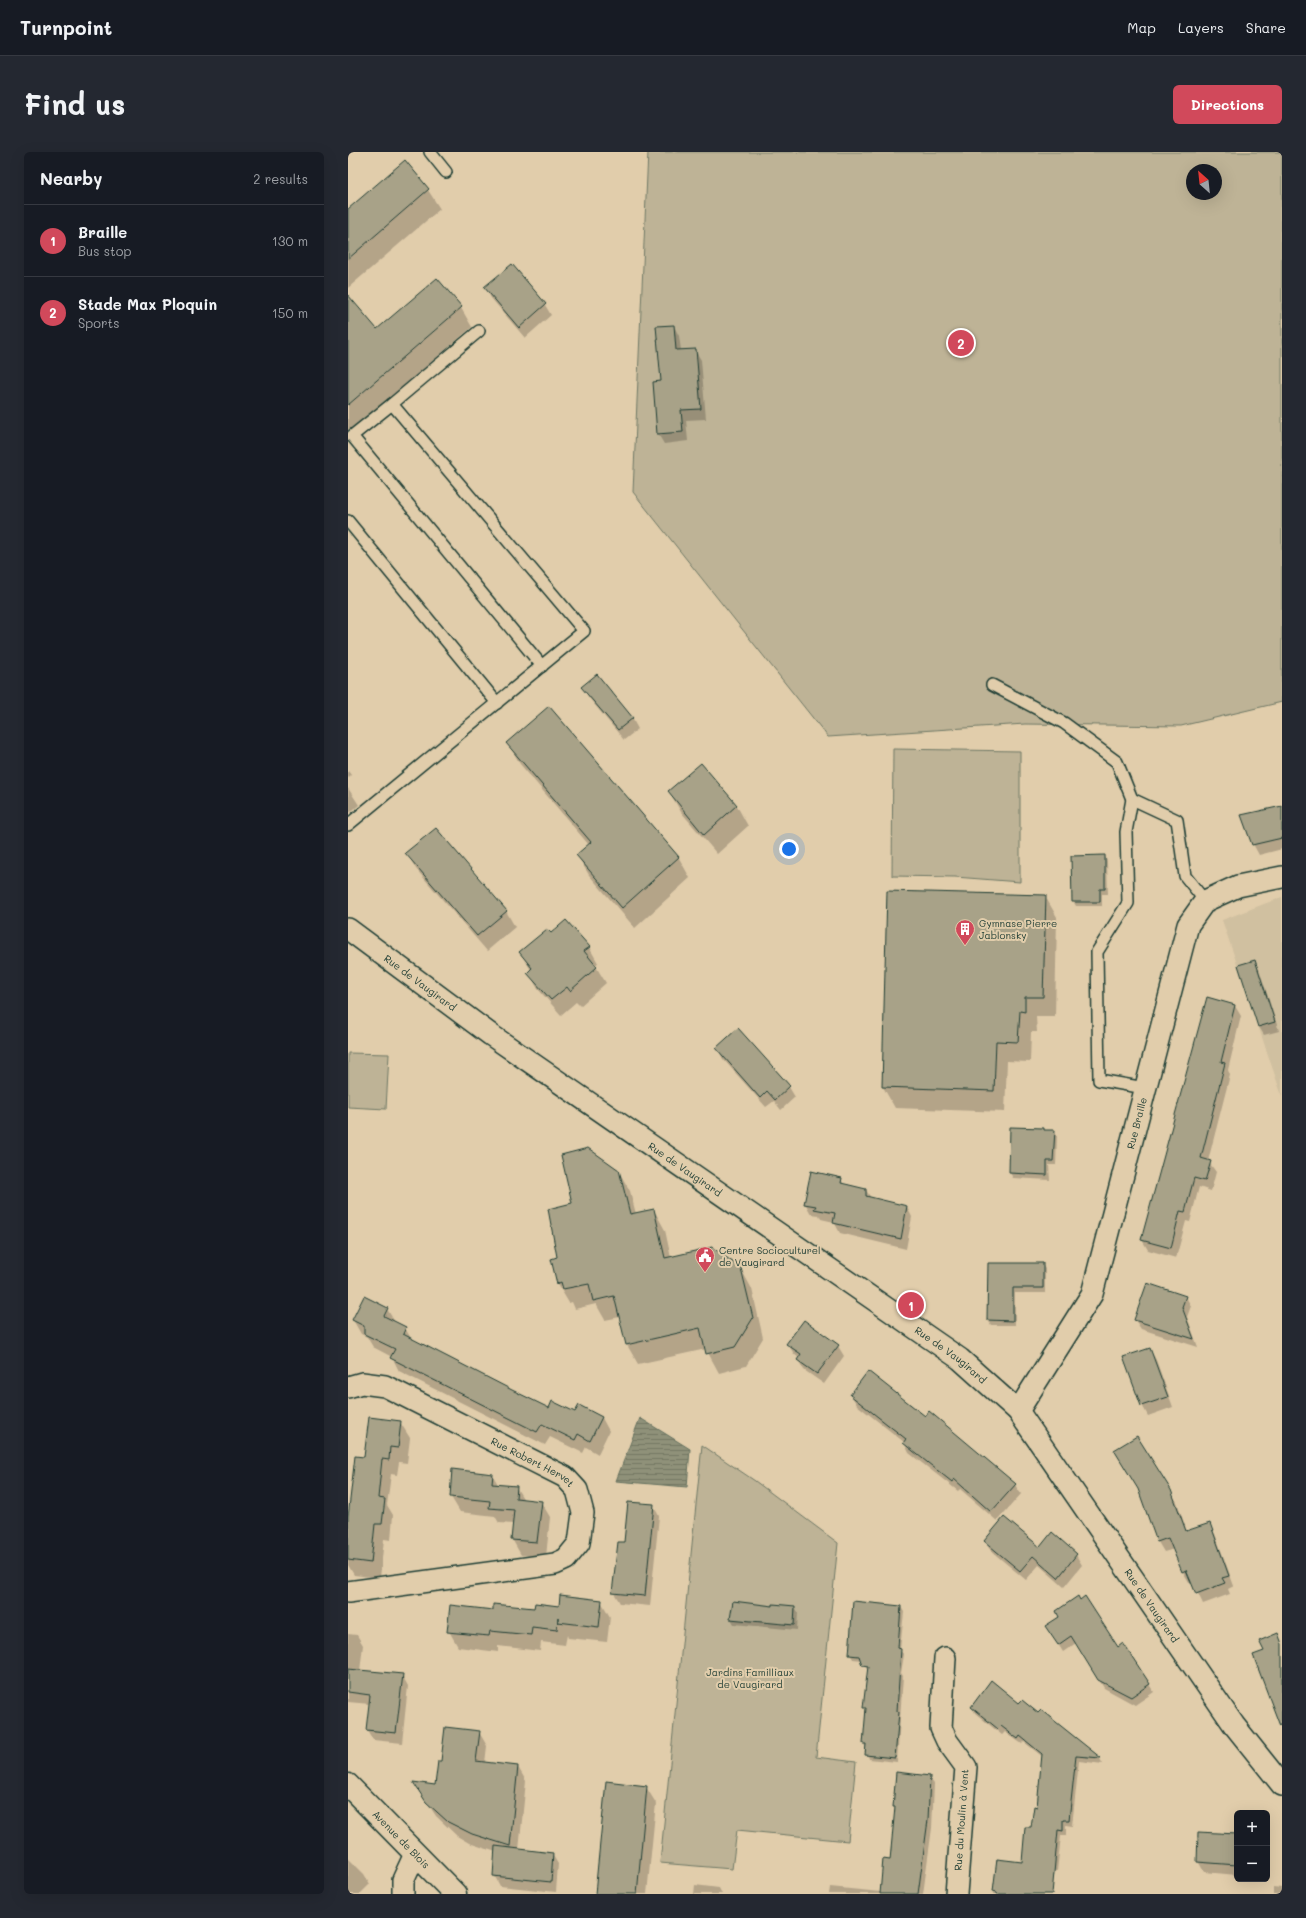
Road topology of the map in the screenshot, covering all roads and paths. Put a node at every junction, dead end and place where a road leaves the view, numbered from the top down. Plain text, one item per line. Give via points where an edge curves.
1 (430, 152) edge
2 (446, 172) dead end
3 (480, 331) dead end
4 (392, 404) junction
5 (350, 438) edge
6 (348, 521) edge
7 (542, 666) junction
8 (992, 685) dead end
9 (497, 703) junction
10 (1132, 799) junction
11 (348, 825) edge
12 (1282, 876) edge
13 (1205, 901) junction
14 (348, 929) edge
15 (1146, 1088) junction
16 (348, 1387) edge
17 (1018, 1411) junction
18 (348, 1592) edge
19 (945, 1658) dead end
20 (348, 1785) edge
21 (1282, 1785) edge
22 (416, 1854) junction
23 (403, 1894) edge
24 (455, 1894) edge
25 (956, 1894) edge

1 - 2 lane
3 - 4 lane
4 - 5 lane
4 - 7 lane via 584,631
5 - 7 lane
6 - 9 lane
7 - 9 lane
8 - 10 lane via 1064,723 1117,762
9 - 11 lane
10 - 13 lane via 1177,820 1185,876
10 - 15 lane via 1126,832 1128,903 1096,952 1099,1080
12 - 13 street via 1238,886
13 - 15 street, Rue Braille via 1188,925
14 - 17 street, Rue de Vaugirard via 491,1035 960,1359
15 - 17 street, Rue Braille via 1092,1294
16 - 18 street, Rue Robert Hervet via 362,1382 385,1386 565,1477 577,1490 583,1513 579,1543 566,1559 555,1564
17 - 21 street, Rue de Vaugirard via 1234,1725
19 - 25 street, Rue du Moulin à Vent via 940,1728 966,1766
20 - 22 main road, Avenue de Blois
22 - 23 street via 403,1880
22 - 24 main road, Avenue de Blois

